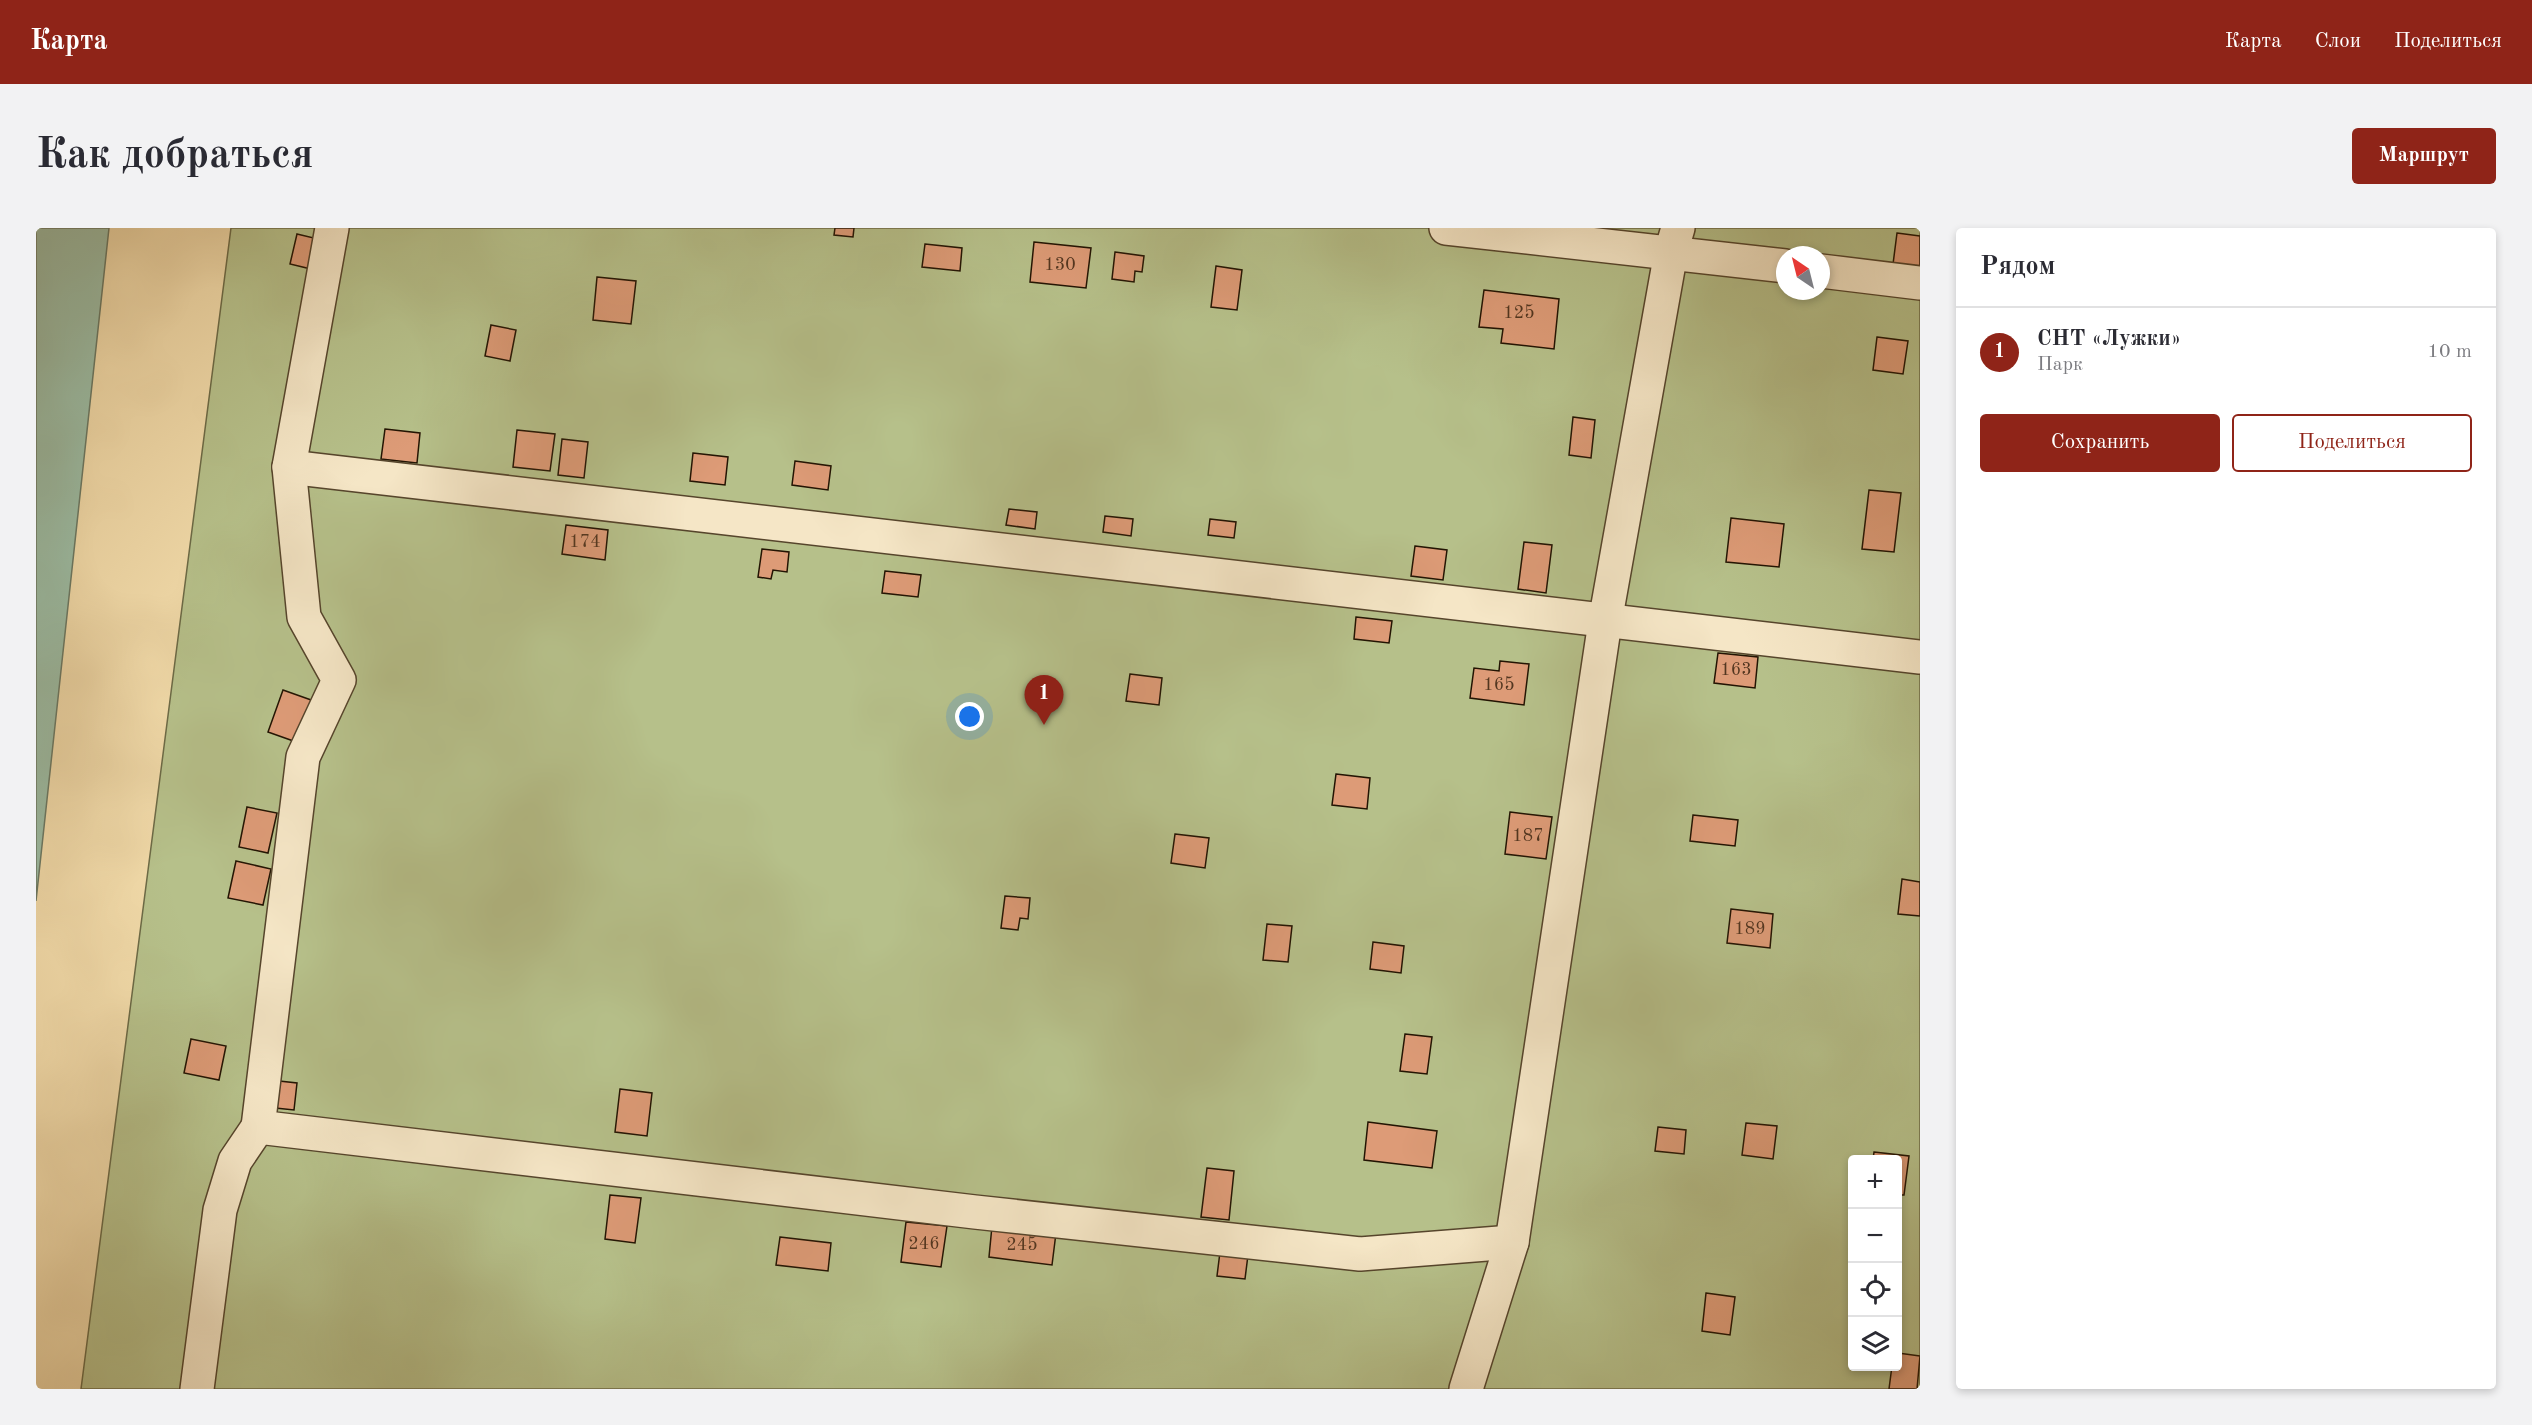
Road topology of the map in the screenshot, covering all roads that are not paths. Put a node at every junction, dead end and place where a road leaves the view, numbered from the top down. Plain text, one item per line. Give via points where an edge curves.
1 (332, 228) edge
2 (1446, 228) edge
3 (1674, 240) edge
4 (1776, 264) edge
5 (1830, 272) edge
6 (1920, 283) edge
7 (289, 467) junction
8 (1605, 622) junction
9 (1920, 657) edge
10 (258, 1127) junction
11 (1512, 1242) junction
12 (197, 1389) edge
13 (1466, 1389) edge

1 - 7 lane
2 - 3 lane
3 - 4 lane
3 - 8 lane
5 - 6 lane
7 - 8 lane
7 - 10 lane via 304,617 339,680 303,756
8 - 9 lane
8 - 11 lane
10 - 11 lane via 1360,1254
10 - 12 lane via 235,1161 220,1210
11 - 13 lane

